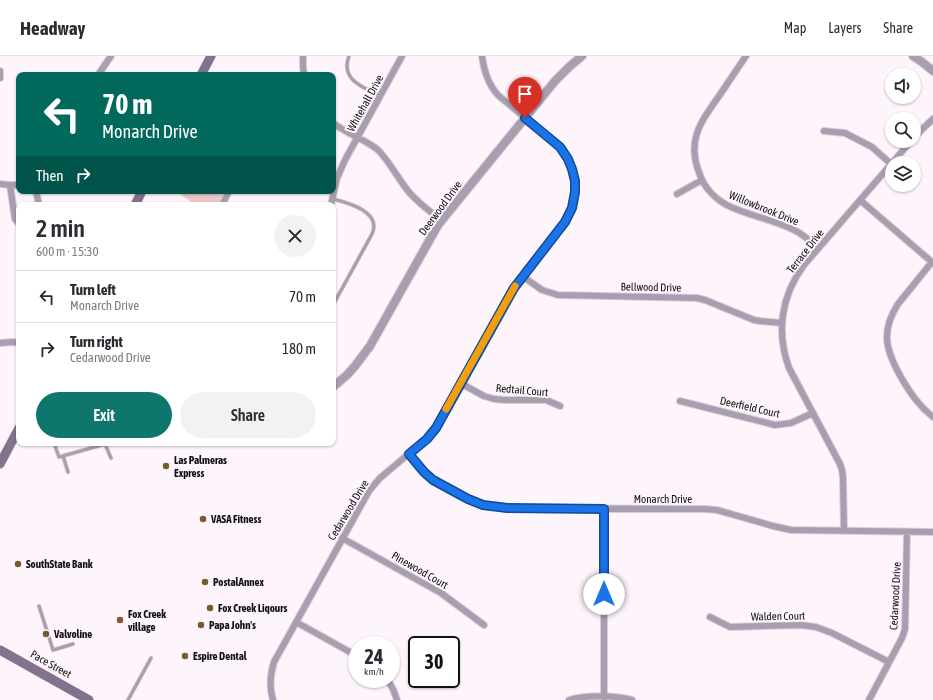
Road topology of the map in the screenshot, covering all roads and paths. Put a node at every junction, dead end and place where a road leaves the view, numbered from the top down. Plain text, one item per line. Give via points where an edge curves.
1 (111, 56) edge
2 (211, 56) edge
3 (303, 56) edge
4 (349, 56) edge
5 (402, 56) edge
6 (482, 56) edge
7 (582, 56) edge
8 (746, 56) edge
9 (912, 56) edge
10 (0, 71) edge
11 (933, 71) edge
12 (100, 72) edge
13 (203, 72) edge
14 (304, 72) edge
15 (0, 78) edge
16 (380, 96) junction
17 (525, 118) junction
18 (933, 119) edge
19 (336, 125) edge
20 (921, 130) edge
21 (824, 131) dead end
22 (357, 138) junction
23 (904, 148) edge
24 (898, 156) edge
25 (885, 159) edge
26 (885, 171) edge
27 (702, 180) junction
28 (0, 184) edge
29 (336, 184) edge
30 (10, 185) junction
31 (16, 185) edge
32 (677, 194) dead end
33 (860, 200) junction
34 (336, 202) edge
35 (16, 220) edge
36 (442, 220) junction
37 (818, 248) junction
38 (933, 262) edge
39 (522, 276) junction
40 (336, 300) edge
41 (782, 323) junction
42 (2, 342) edge
43 (16, 343) edge
44 (460, 383) junction
45 (336, 384) edge
46 (680, 401) dead end
47 (560, 406) dead end
48 (814, 413) junction
49 (933, 417) edge
50 (16, 434) edge
51 (55, 446) edge
52 (100, 446) edge
53 (108, 446) edge
54 (409, 454) junction
55 (63, 456) junction
56 (111, 458) dead end
57 (0, 464) edge
58 (68, 472) dead end
59 (604, 509) junction
60 (844, 530) junction
61 (907, 532) junction
62 (933, 532) edge
63 (342, 538) junction
64 (39, 606) dead end
65 (710, 617) dead end
66 (296, 622) junction
67 (484, 625) dead end
68 (73, 644) dead end
69 (0, 650) edge
70 (348, 651) edge
71 (151, 658) dead end
72 (889, 662) junction
73 (392, 688) edge
74 (604, 698) edge
75 (90, 700) edge
76 (128, 700) edge
77 (273, 700) edge
78 (397, 700) edge
79 (569, 700) edge
80 (632, 700) edge
81 (869, 700) edge

1 - 12 street
2 - 13 main road
3 - 14 street
4 - 16 lane via 347,68 351,79
5 - 16 street, Whitehall Drive
6 - 17 street, Cedarwood Drive via 486,75 493,90
7 - 17 street, Deerwood Drive via 561,74
8 - 27 street, Willowbrook Drive via 698,128 695,156
9 - 11 street
10 - 15 street
16 - 22 street, Whitehall Drive
17 - 36 street, Deerwood Drive
17 - 39 street, Cedarwood Drive via 562,150 571,164 575,187 572,208 567,220
18 - 20 street
19 - 22 street
21 - 25 street via 846,133
22 - 29 street, Whitehall Drive via 340,170
22 - 36 street via 378,151 414,198
23 - 24 street, Terrace Drive
26 - 33 street, Terrace Drive
27 - 32 street
27 - 37 street, Willowbrook Drive via 711,193 723,203 794,230
28 - 30 street
30 - 31 street
30 - 35 street
33 - 37 street, Terrace Drive
33 - 38 street
34 - 40 lane via 347,203 364,210 374,225 372,234
36 - 45 street, Deerwood Drive via 370,346 355,366
37 - 41 street, Terrace Drive via 791,285
38 - 49 street via 894,310 887,337 893,362 912,395
39 - 41 street, Bellwood Drive via 540,288 558,295 699,298 754,320
39 - 44 street, Cedarwood Drive
41 - 48 street, Terrace Drive via 782,344 789,368
42 - 43 street
44 - 47 street, Redtail Court via 494,399 546,400
44 - 54 street, Cedarwood Drive via 433,432
46 - 48 street, Deerfield Court via 775,425 791,423
48 - 60 street, Terrace Drive via 842,470
50 - 57 main road
51 - 55 lane via 59,458
52 - 55 lane
53 - 56 lane
54 - 59 street, Monarch Drive via 433,480 483,505 507,508
54 - 63 street, Cedarwood Drive via 370,488
55 - 58 lane
59 - 60 street, Monarch Drive via 709,509 791,530
59 - 74 street
60 - 61 street, Monarch Drive
61 - 62 street, Monarch Drive
61 - 72 street, Cedarwood Drive via 905,627
63 - 66 street, Cedarwood Drive
63 - 67 street, Pinewood Court via 440,593
64 - 68 lane via 53,650
65 - 72 street, Walden Court via 730,627 816,627
66 - 70 street
66 - 77 street, Cedarwood Drive via 273,666 270,682
69 - 75 main road, Pace Street
71 - 76 lane
72 - 81 street, Cedarwood Drive
73 - 78 street
74 - 79 street via 581,697
74 - 80 street via 620,697

